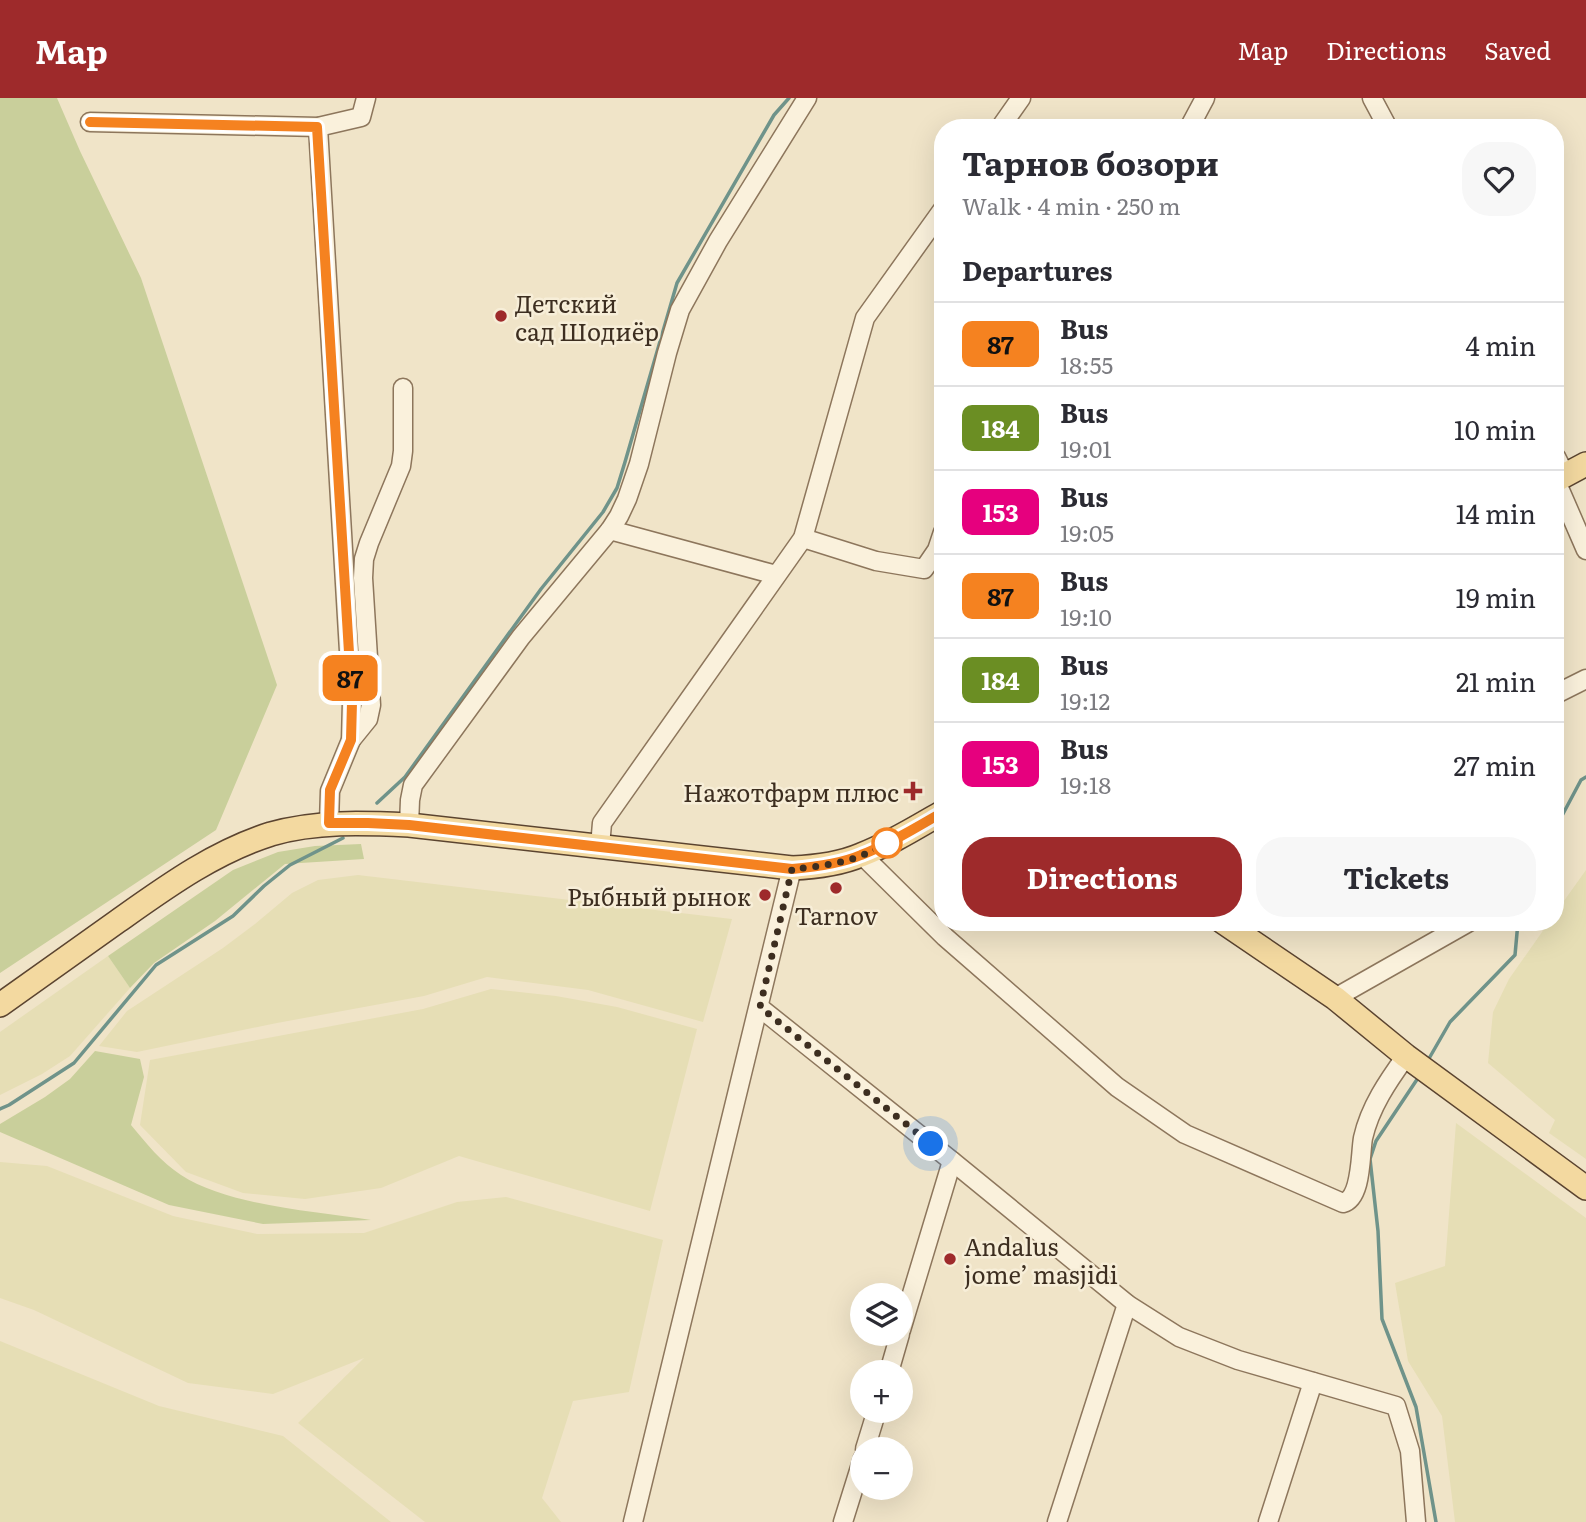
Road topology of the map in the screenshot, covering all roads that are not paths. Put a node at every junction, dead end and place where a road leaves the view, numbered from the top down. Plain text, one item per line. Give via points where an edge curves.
1 (366, 98) edge
2 (807, 98) edge
3 (1021, 98) edge
4 (1205, 98) edge
5 (1372, 98) edge
6 (1006, 119) edge
7 (1194, 119) edge
8 (1383, 119) edge
9 (90, 122) dead end
10 (317, 127) junction
11 (934, 222) edge
12 (403, 388) dead end
13 (1586, 464) edge
14 (1564, 471) edge
15 (1564, 490) edge
16 (610, 530) junction
17 (803, 538) junction
18 (1586, 550) edge
19 (934, 555) edge
20 (776, 575) junction
21 (1586, 680) edge
22 (1564, 690) edge
23 (351, 740) junction
24 (934, 817) edge
25 (329, 823) junction
26 (409, 825) junction
27 (600, 846) junction
28 (862, 855) junction
29 (792, 869) junction
30 (934, 926) edge
31 (939, 931) edge
32 (1236, 931) edge
33 (1453, 931) edge
34 (1335, 998) junction
35 (0, 1005) edge
36 (760, 1007) junction
37 (1410, 1059) junction
38 (952, 1161) junction
39 (1586, 1188) edge
40 (913, 1292) edge
41 (1127, 1304) junction
42 (1313, 1382) junction
43 (851, 1500) edge
44 (633, 1522) edge
45 (844, 1522) edge
46 (1057, 1522) edge
47 (1268, 1522) edge
48 (1416, 1522) edge

1 - 10 street via 361,117
2 - 16 street via 681,310 639,464 620,516
3 - 6 street
4 - 7 street
5 - 8 street
9 - 10 street
10 - 23 street
11 - 17 street via 865,318
12 - 23 street via 401,466 364,559 371,705 368,719
13 - 14 main road
15 - 18 street
16 - 20 street
16 - 26 street via 521,637 413,785
17 - 19 street via 876,561 925,569
17 - 20 street
20 - 27 street via 602,822
21 - 22 street
23 - 25 street via 330,790
24 - 28 main road
25 - 26 main road
25 - 35 main road via 273,834 203,864
26 - 27 main road
27 - 29 main road
28 - 29 main road
28 - 30 street
29 - 36 street
31 - 37 street via 1117,1087 1185,1134 1343,1203 1353,1196 1370,1117 1386,1084
32 - 34 main road
33 - 34 street
34 - 37 main road
36 - 38 street
36 - 44 street
37 - 39 main road
38 - 40 street
38 - 41 street
41 - 42 street via 1179,1337
41 - 46 street
42 - 47 street
42 - 48 street via 1396,1406 1409,1451
43 - 45 street

